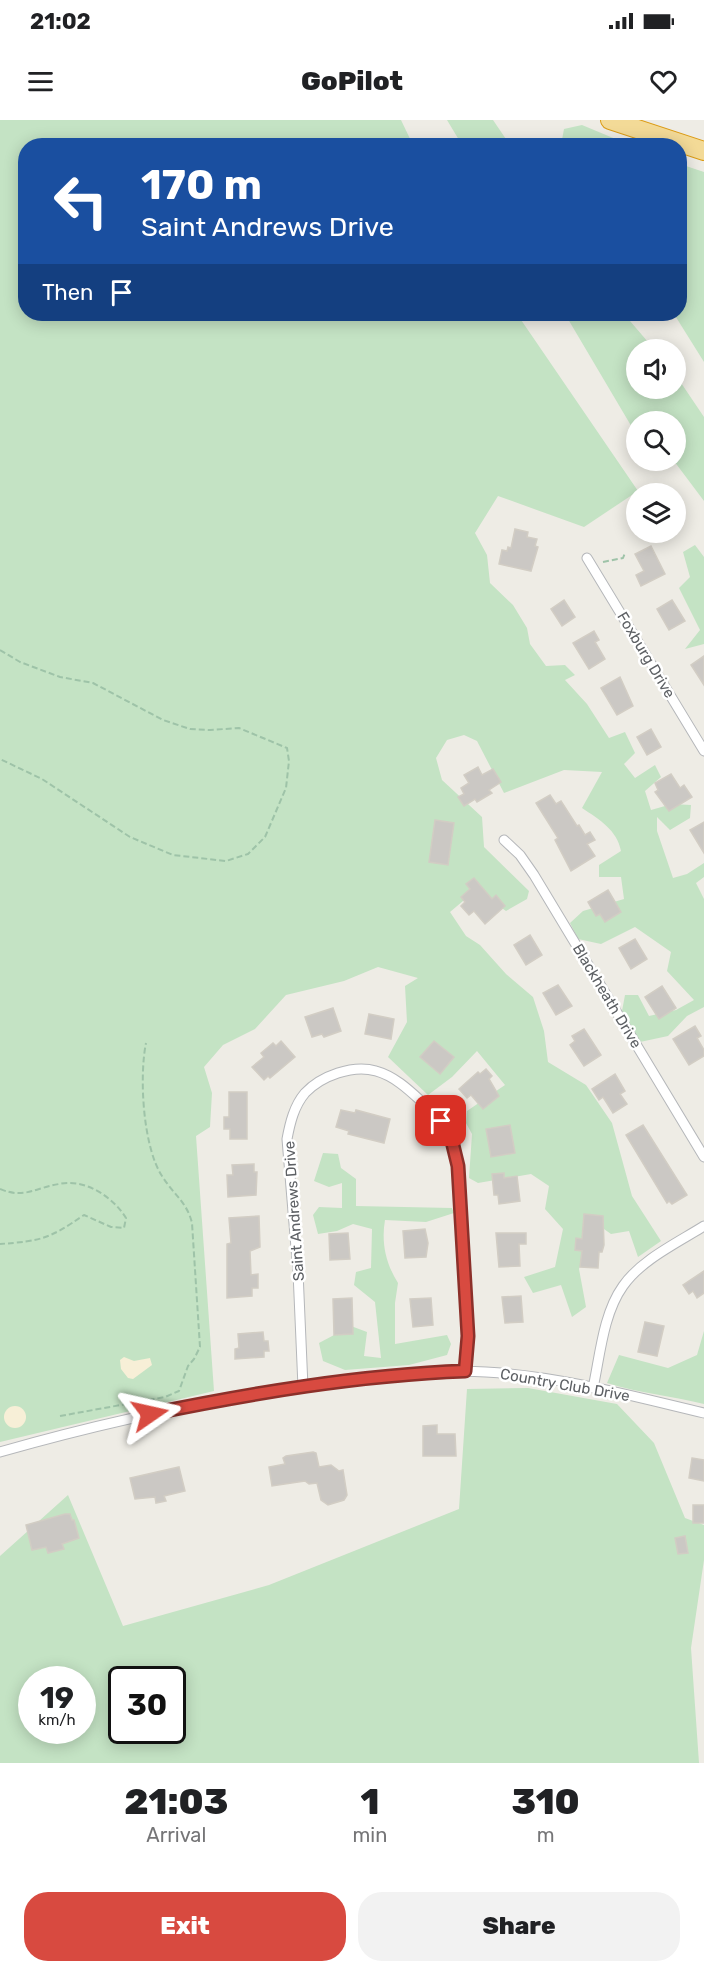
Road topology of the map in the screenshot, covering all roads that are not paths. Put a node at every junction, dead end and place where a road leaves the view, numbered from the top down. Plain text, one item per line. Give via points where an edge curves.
1 (610, 120) edge
2 (665, 138) edge
3 (687, 145) edge
4 (704, 151) edge
5 (589, 561) road end
6 (704, 751) edge
7 (504, 840) dead end
8 (704, 1157) edge
9 (704, 1226) edge
10 (465, 1371) junction
11 (303, 1387) junction
12 (593, 1388) junction
13 (704, 1413) edge
14 (0, 1452) edge

1 - 2 highway
3 - 4 highway
5 - 6 street, Foxburg Drive
7 - 8 street, Blackheath Drive via 534,875
9 - 12 street via 642,1267 622,1287 611,1312
10 - 11 street, Country Club Drive
10 - 11 street, Saint Andrews Drive via 468,1336 462,1212 450,1133 407,1087 375,1071 353,1070 329,1077 305,1093 290,1120 287,1139
10 - 12 street, Country Club Drive via 527,1376
11 - 14 street, Country Club Drive via 126,1418
12 - 13 street, Country Club Drive

